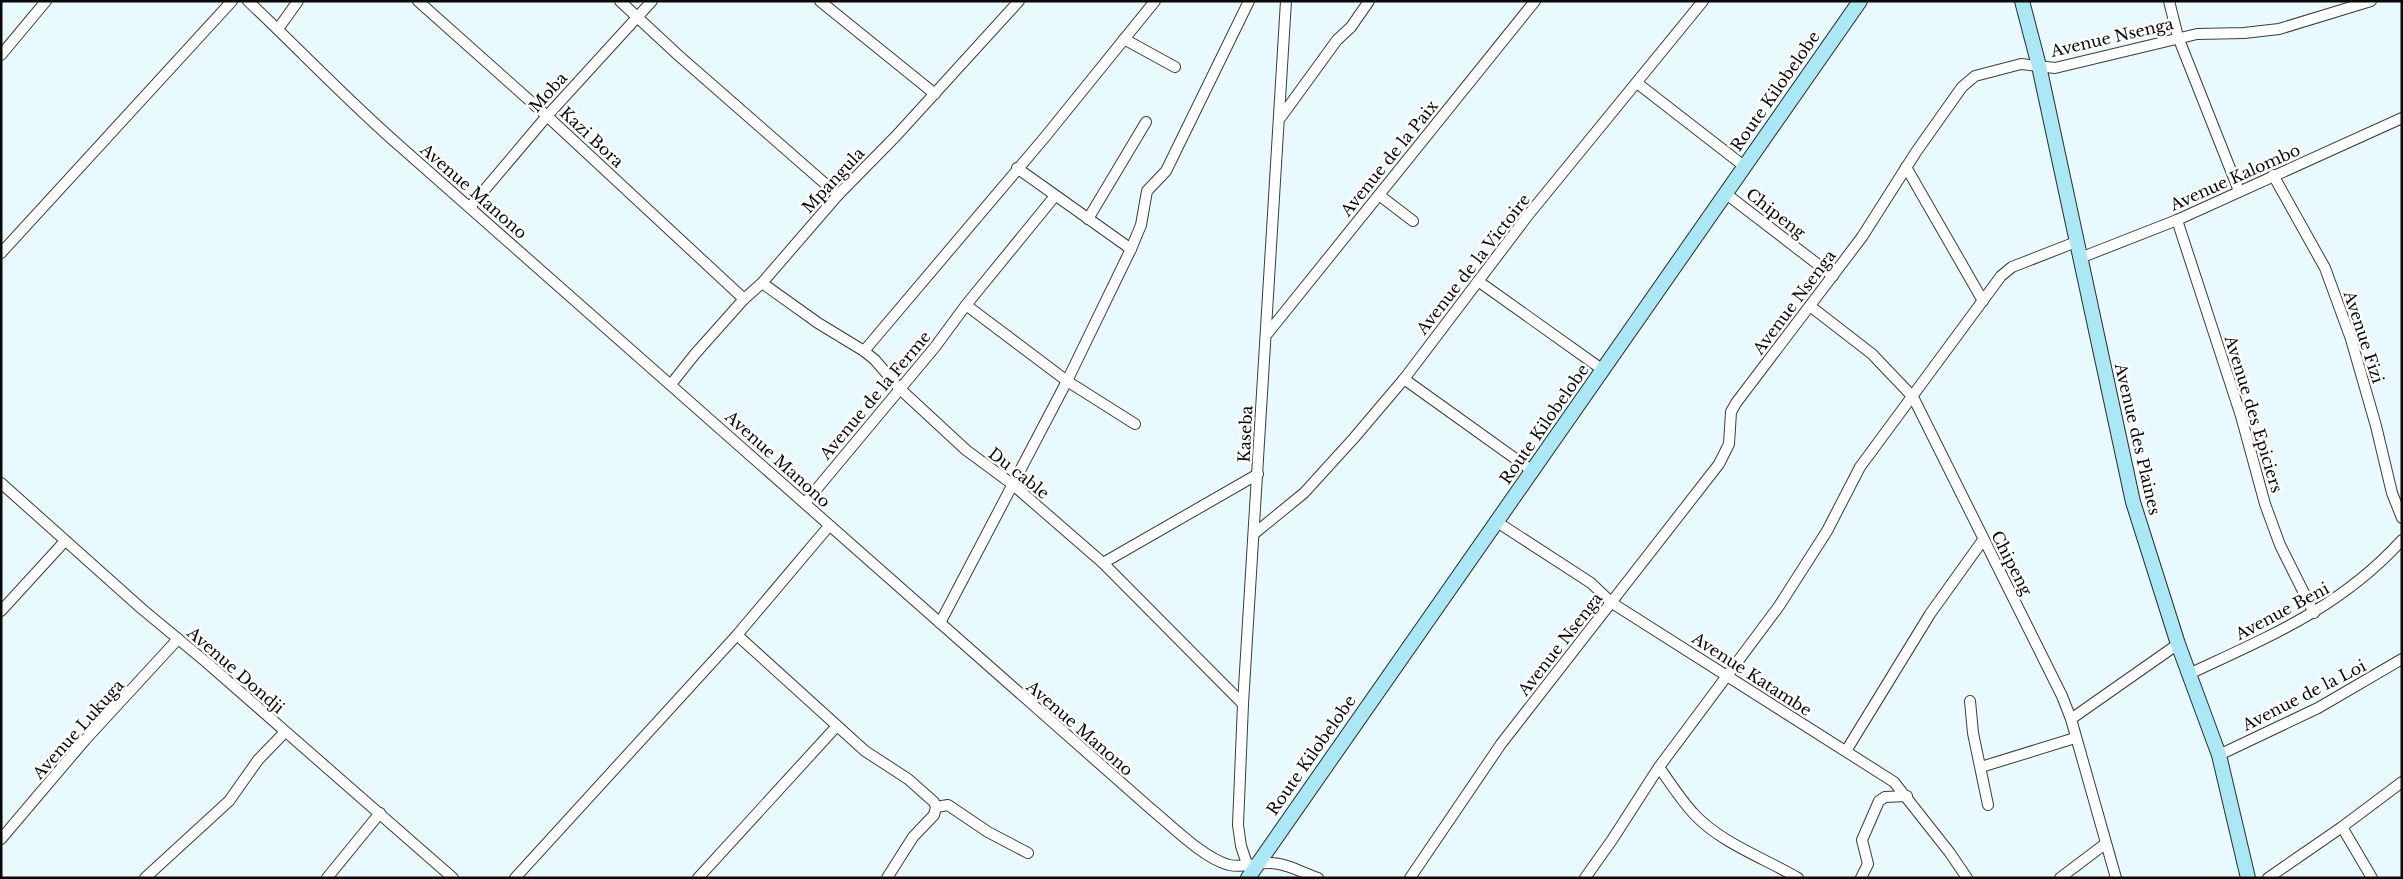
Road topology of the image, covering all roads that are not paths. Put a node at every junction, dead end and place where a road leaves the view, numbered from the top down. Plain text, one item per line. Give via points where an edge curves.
1 (46, 1) edge
2 (232, 1) edge
3 (248, 1) edge
4 (298, 1) edge
5 (418, 1) edge
6 (620, 1) edge
7 (652, 1) edge
8 (820, 1) edge
9 (1019, 1) edge
10 (1155, 1) edge
11 (1249, 1) edge
12 (1286, 1) edge
13 (1369, 1) edge
14 (1535, 1) edge
15 (1703, 1) edge
16 (1860, 1) edge
17 (2022, 1) edge
18 (2169, 1) edge
19 (2371, 1) edge
20 (637, 18) junction
21 (278, 29) junction
22 (2178, 37) junction
23 (1124, 39) junction
24 (1, 55) edge
25 (2038, 66) junction
26 (1175, 67) dead end
27 (1637, 83) junction
28 (935, 94) junction
29 (547, 116) junction
30 (1280, 118) junction
31 (2402, 118) edge
32 (1146, 122) dead end
33 (1744, 166) junction
34 (1906, 167) junction
35 (1017, 168) junction
36 (2274, 175) junction
37 (2238, 191) junction
38 (1725, 192) junction
39 (838, 195) junction
40 (1379, 195) junction
41 (1055, 196) junction
42 (470, 207) junction
43 (1088, 219) junction
44 (2177, 220) junction
45 (1413, 221) dead end
46 (2076, 242) junction
47 (1131, 249) junction
48 (1, 253) edge
49 (2080, 258) junction
50 (1832, 276) junction
51 (1478, 282) junction
52 (762, 283) junction
53 (744, 299) junction
54 (1983, 301) junction
55 (966, 305) junction
56 (1810, 306) junction
57 (1266, 334) junction
58 (864, 351) junction
59 (1603, 370) junction
60 (1404, 379) junction
61 (1066, 381) junction
62 (672, 383) junction
63 (899, 388) junction
64 (1913, 396) junction
65 (1135, 424) dead end
66 (1532, 470) junction
67 (1258, 474) junction
68 (1, 483) edge
69 (1012, 484) junction
70 (805, 503) junction
71 (2402, 518) edge
72 (1497, 522) junction
73 (829, 526) junction
74 (1255, 533) junction
75 (1983, 540) junction
76 (2402, 540) edge
77 (65, 541) junction
78 (1103, 563) junction
79 (1612, 603) junction
80 (1, 611) edge
81 (2314, 613) junction
82 (940, 623) junction
83 (737, 634) junction
84 (178, 639) junction
85 (2178, 644) junction
86 (2402, 659) edge
87 (2189, 674) junction
88 (1727, 675) junction
89 (1970, 701) dead end
90 (1243, 704) junction
91 (2070, 719) junction
92 (836, 727) junction
93 (285, 732) junction
94 (2076, 738) junction
95 (1846, 751) junction
96 (2219, 755) junction
97 (1659, 767) junction
98 (1981, 767) junction
99 (2402, 782) edge
100 (1907, 796) junction
101 (1988, 805) dead end
102 (936, 807) junction
103 (380, 813) junction
104 (2342, 827) junction
105 (1, 838) edge
106 (2105, 844) junction
107 (1028, 853) dead end
108 (1250, 870) edge
109 (521, 876) edge
110 (145, 878) edge
111 (327, 878) edge
112 (453, 878) edge
113 (698, 878) edge
114 (886, 878) edge
115 (1318, 878) edge
116 (1410, 878) edge
117 (1585, 878) edge
118 (1798, 878) edge
119 (1861, 878) edge
120 (1967, 878) edge
121 (2060, 878) edge
122 (2116, 878) edge
123 (2248, 878) edge
124 (2268, 878) edge
125 (2372, 878) edge

1 - 24 street
2 - 48 street
3 - 21 street, Avenue Manono
4 - 21 street
5 - 29 street, Kazi Bora
6 - 20 street
7 - 20 street, Moba
8 - 28 street
9 - 28 street, Mpangula
10 - 23 street
11 - 47 street via 1166,170 1147,192 1141,225
12 - 30 street, Kaseba
13 - 30 street
14 - 40 street, Avenue de la Paix
15 - 27 street, Avenue de la Victoire
16 - 33 street, Route Kilobelobe
17 - 25 street, Avenue des Plaines
18 - 22 street
19 - 22 street, Avenue Nsenga via 2279,29
20 - 29 street, Moba
20 - 39 street
21 - 42 street, Avenue Manono via 401,147
22 - 25 street, Avenue Nsenga via 2055,68
22 - 37 street
23 - 26 street
23 - 35 street
25 - 34 street, Avenue Nsenga via 2021,64 1971,78
25 - 46 street, Avenue des Plaines
27 - 33 street, Chipeng
27 - 51 street, Avenue de la Victoire
28 - 39 street, Mpangula
29 - 42 street, Moba
29 - 53 street, Kazi Bora
30 - 57 street, Kaseba
31 - 36 street, Avenue Kalombo
32 - 43 street
33 - 38 street, Route Kilobelobe
34 - 50 street, Avenue Nsenga via 1872,223
34 - 54 street
35 - 41 street
35 - 58 street
36 - 37 street, Avenue Kalombo
36 - 71 street, Avenue Fizi via 2326,268 2376,426 2392,494
37 - 44 street, Avenue Kalombo
38 - 50 street, Chipeng
38 - 59 street, Route Kilobelobe
39 - 52 street, Mpangula
40 - 45 street
40 - 57 street, Avenue de la Paix
41 - 43 street
41 - 55 street, Avenue de la Ferme
42 - 62 street, Avenue Manono
43 - 47 street
44 - 49 street, Avenue Kalombo
44 - 81 street, Avenue des Epiciers via 2280,545
46 - 49 street, Avenue des Plaines
46 - 54 street via 2008,270
47 - 61 street
49 - 85 street, Avenue des Plaines via 2133,502
50 - 56 street, Avenue Nsenga
51 - 59 street
51 - 60 street, Avenue de la Victoire
52 - 53 street, Mpangula
52 - 58 street, Du cable
53 - 62 street, Mpangula
54 - 64 street
55 - 61 street
55 - 63 street, Avenue de la Ferme
56 - 64 street, Chipeng via 1872,354
56 - 79 street, Avenue Nsenga via 1733,407 1729,444 1720,464
57 - 67 street, Kaseba
58 - 63 street, Du cable
59 - 66 street, Route Kilobelobe
60 - 66 street
60 - 74 street, Avenue de la Victoire via 1322,474
61 - 65 street
61 - 69 street
62 - 70 street, Avenue Manono
63 - 69 street, Du cable via 970,453
63 - 70 street, Avenue de la Ferme
64 - 75 street, Chipeng
64 - 88 street via 1860,467 1827,531 1779,606
66 - 72 street, Route Kilobelobe
67 - 74 street, Kaseba
67 - 78 street
68 - 77 street, Avenue Dondji
69 - 78 street, Du cable
69 - 82 street
70 - 73 street, Avenue Manono
72 - 79 street, Avenue Katambe via 1590,583
72 - 108 street, Route Kilobelobe
73 - 82 street, Avenue Manono
73 - 83 street
74 - 90 street, Kaseba
75 - 91 street, Chipeng via 2033,636
75 - 95 street via 1930,614
76 - 81 street, Avenue Beni via 2347,592
77 - 80 street
77 - 84 street, Avenue Dondji
78 - 90 street, Du cable
79 - 88 street, Avenue Katambe
79 - 116 street, Avenue Nsenga via 1501,744
81 - 87 street, Avenue Beni via 2270,638
82 - 108 street, Avenue Manono via 1192,843 1221,862
83 - 92 street
83 - 109 street
84 - 93 street, Avenue Dondji
84 - 105 street, Avenue Lukuga
85 - 87 street, Avenue des Plaines
85 - 91 street
86 - 96 street, Avenue de la Loi via 2318,708
87 - 96 street, Avenue des Plaines
88 - 95 street, Avenue Katambe
88 - 97 street
89 - 98 street
90 - 108 street, Kaseba via 1238,824 1241,846
91 - 94 street, Chipeng
92 - 102 street via 908,779
92 - 113 street
93 - 103 street, Avenue Dondji
93 - 110 street via 258,760 229,800
94 - 98 street
94 - 106 street, Chipeng
95 - 100 street, Avenue Katambe via 1894,782
96 - 123 street, Avenue des Plaines
97 - 117 street
97 - 118 street via 1702,822
98 - 101 street
99 - 104 street
100 - 119 street via 1885,797 1879,801 1862,840 1868,864
100 - 120 street, Avenue Katambe
102 - 107 street via 948,805 988,832
102 - 114 street via 932,818 913,837
103 - 111 street
103 - 112 street, Avenue Dondji
104 - 124 street
104 - 125 street
106 - 121 street
106 - 122 street, Chipeng
108 - 115 street, Avenue Manono via 1279,864

